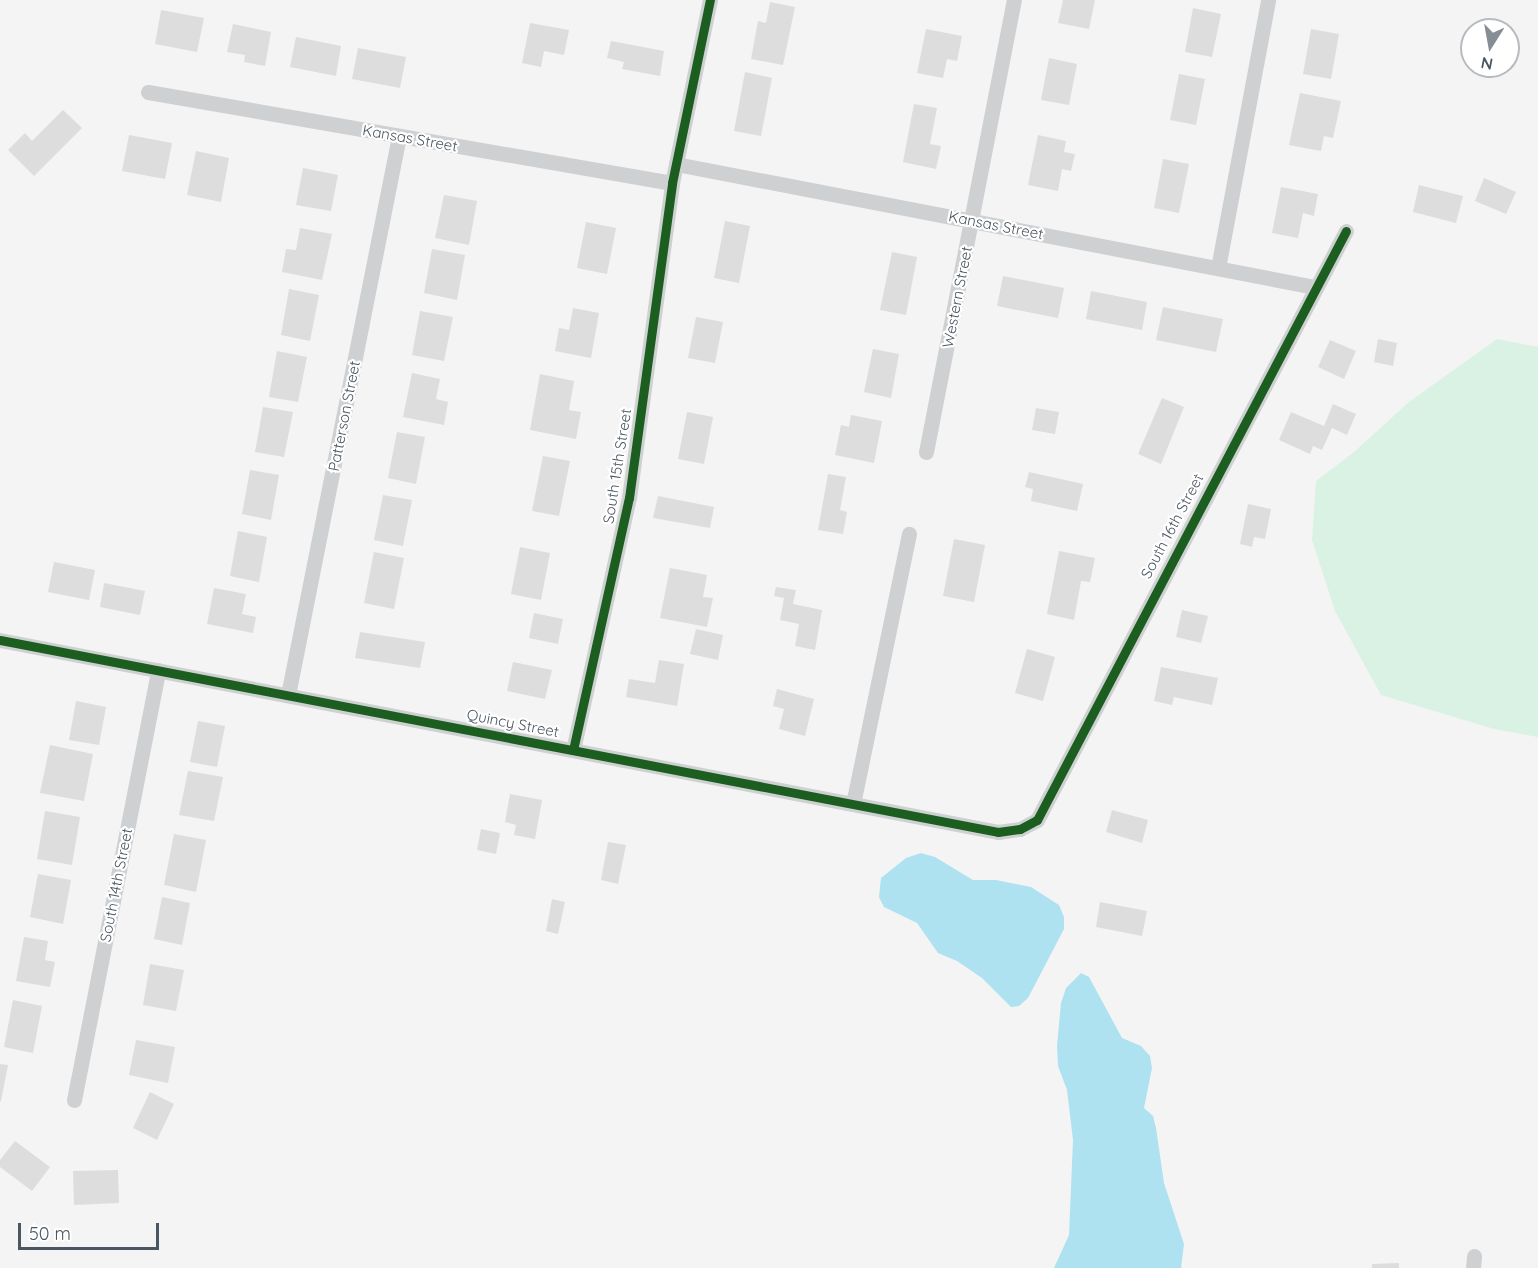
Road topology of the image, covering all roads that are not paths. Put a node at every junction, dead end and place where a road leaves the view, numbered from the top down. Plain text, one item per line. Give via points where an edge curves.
1 (710, 0) edge
2 (1014, 0) edge
3 (1268, 0) edge
4 (148, 92) dead end
5 (399, 136) junction
6 (676, 164) junction
7 (672, 183) junction
8 (972, 220) junction
9 (1346, 231) dead end
10 (1218, 268) junction
11 (1315, 287) junction
12 (926, 452) dead end
13 (909, 534) dead end
14 (0, 640) edge
15 (158, 670) junction
16 (288, 695) junction
17 (573, 750) junction
18 (853, 804) junction
19 (1020, 829) joint
20 (74, 1100) dead end

1 - 6 street
2 - 8 street, Western Street
3 - 10 street
4 - 5 street, Kansas Street
5 - 7 street, Kansas Street
5 - 16 street, Patterson Street
6 - 7 street, South 15th Street
6 - 8 street, Kansas Street
7 - 17 street, South 15th Street via 629,498
8 - 10 street, Kansas Street
8 - 12 street, Western Street
9 - 11 street, South 16th Street
10 - 11 street, Kansas Street
11 - 19 street, South 16th Street via 1037,820
13 - 18 street
14 - 15 street, Quincy Street
15 - 16 street, Quincy Street
15 - 20 street, South 14th Street
16 - 17 street, Quincy Street
17 - 18 street, Quincy Street
18 - 19 street, Quincy Street via 998,832

